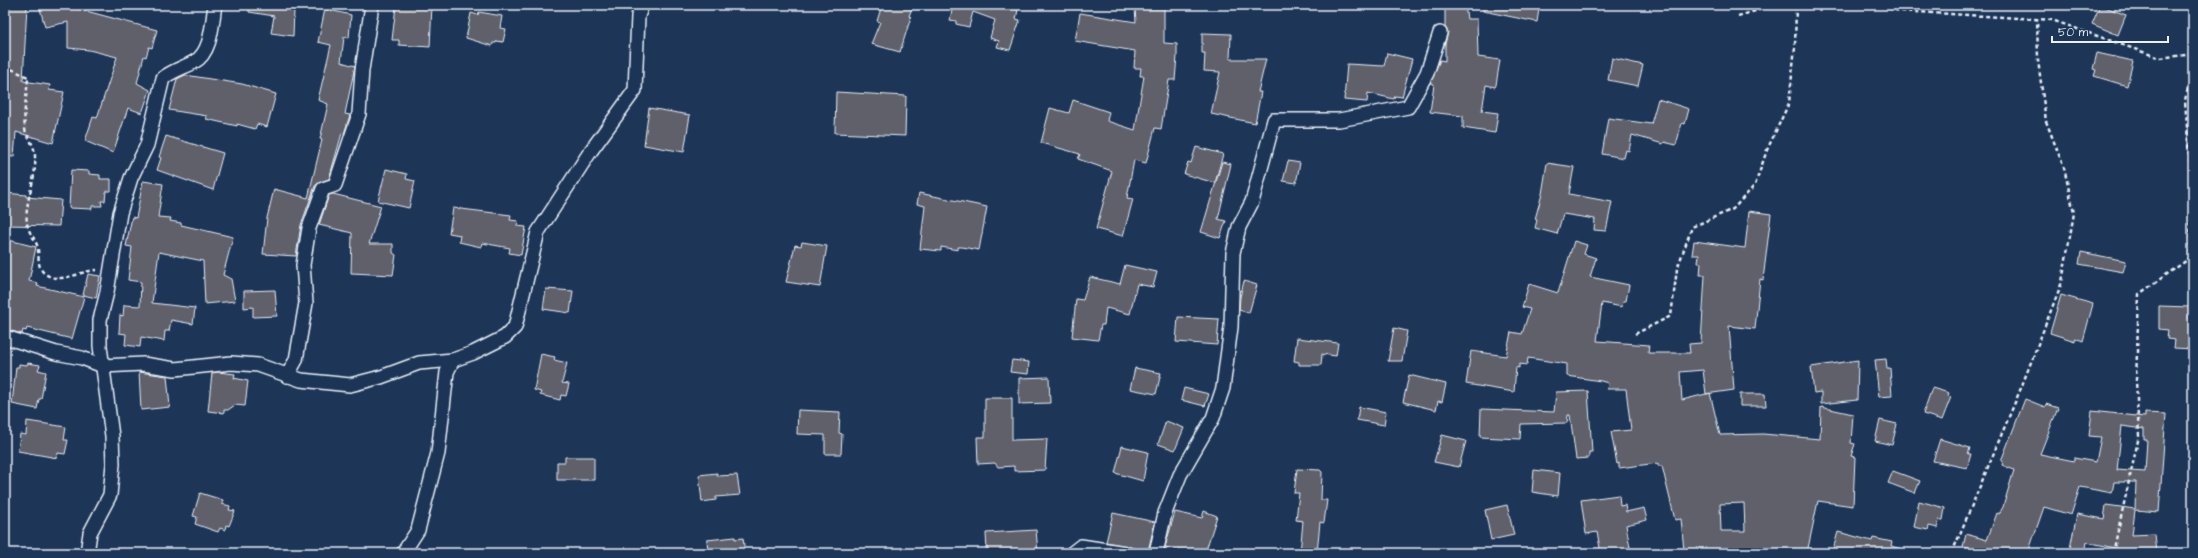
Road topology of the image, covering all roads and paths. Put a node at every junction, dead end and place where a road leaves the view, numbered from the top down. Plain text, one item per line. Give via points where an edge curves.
1 (215, 5) edge
2 (372, 5) edge
3 (642, 5) edge
4 (1766, 5) edge
5 (1796, 5) edge
6 (1874, 5) edge
7 (1738, 16) dead end
8 (2037, 18) junction
9 (1440, 33) dead end
10 (2193, 54) edge
11 (5, 66) edge
12 (2193, 69) edge
13 (110, 272) junction
14 (1635, 334) dead end
15 (5, 337) edge
16 (453, 360) junction
17 (103, 366) junction
18 (287, 376) junction
19 (405, 552) edge
20 (87, 553) edge
21 (1072, 553) edge
22 (1126, 553) edge
23 (1156, 553) edge
24 (1952, 553) edge
25 (2113, 553) edge

1 - 13 street via 207,46 195,62 178,68 163,78 147,145 130,178 120,214
2 - 18 street via 358,114 335,185 323,189 309,228 303,265 306,303 296,360
3 - 16 street via 638,16 635,90 590,152 538,232 514,327 504,337 473,354
4 - 7 path via 1759,10
5 - 14 path via 1789,103 1767,150 1755,185 1733,209 1692,227 1677,269 1671,316
6 - 8 path via 1900,11
8 - 10 path via 2052,20 2160,58
8 - 24 path via 2038,60 2046,121 2064,168 2074,213 2062,282
9 - 23 street via 1427,73 1408,107 1339,120 1274,120 1252,202 1239,227 1233,253 1231,327 1223,388 1212,418 1180,474 1165,513
11 - 13 path via 28,77 25,131 34,145 36,158 26,221 29,233 36,244 40,268 45,274 57,278 94,270
12 - 25 path via 2185,100 2191,182 2190,258 2139,294 2136,381 2139,436
13 - 17 street via 100,320
15 - 17 street
16 - 18 street via 419,363 350,385
16 - 19 street via 447,372 436,461 418,530
17 - 18 street via 143,364 175,369 231,363 258,365
17 - 20 street via 113,464 110,495 90,533
21 - 22 street via 1081,546

